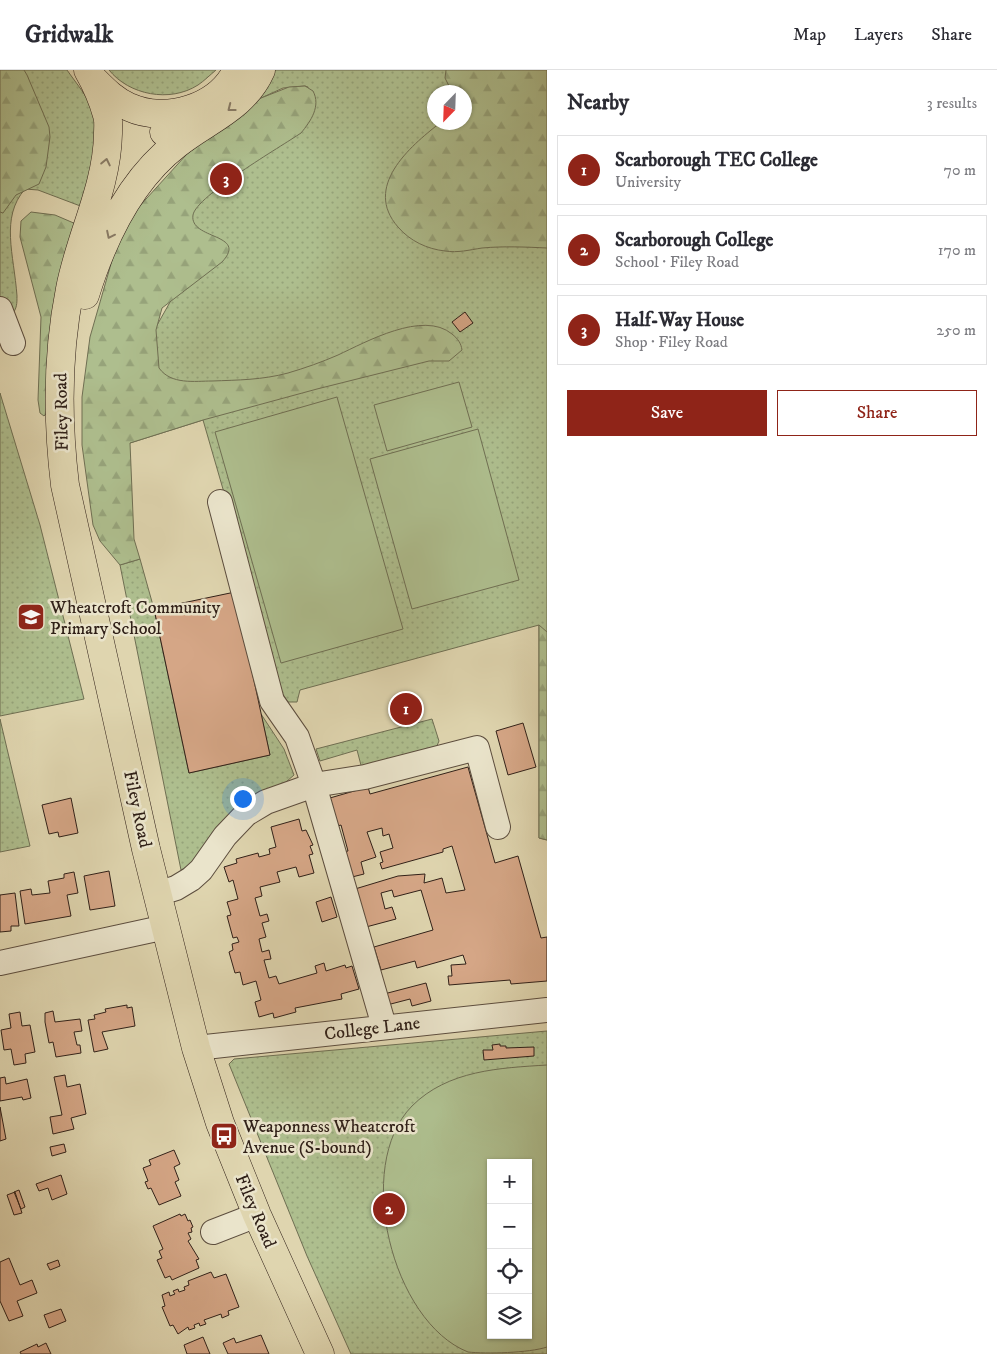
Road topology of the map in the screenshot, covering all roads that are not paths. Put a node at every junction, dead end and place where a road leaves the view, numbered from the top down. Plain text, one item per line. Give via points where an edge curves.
1 (237, 70) edge
2 (261, 70) edge
3 (91, 75) edge
4 (199, 106) junction
5 (82, 242) junction
6 (0, 309) edge
7 (13, 343) dead end
8 (220, 502) dead end
9 (112, 691) junction
10 (314, 785) junction
11 (498, 827) dead end
12 (157, 894) junction
13 (166, 927) junction
14 (0, 964) edge
15 (547, 1010) edge
16 (384, 1026) junction
17 (196, 1048) junction
18 (257, 1215) junction
19 (213, 1232) dead end
20 (320, 1354) edge

1 - 4 highway, Filey Road via 218,94
2 -> 9 highway via 237,104 175,145 130,194 95,266 78,320 68,424 77,485 108,629
3 - 4 highway, Filey Road via 110,96 130,108 152,113 177,113
5 -> 3 highway, Filey Road via 107,153 108,117
4 - 5 highway, Filey Road via 151,144 130,169
5 - 9 highway, Filey Road via 62,335 59,439 75,532
6 - 7 street
8 - 10 street via 272,700 297,737
9 - 12 highway, Filey Road
10 - 11 street via 364,777 477,748
10 - 12 street via 266,802 246,814 224,836 201,870 176,888
10 - 16 street
12 - 13 highway, Filey Road
13 - 14 street
13 - 17 highway, Filey Road
15 - 16 street, College Lane
16 - 17 street, College Lane
17 - 18 highway, Filey Road via 215,1111
18 - 19 street
18 - 20 highway, Filey Road

